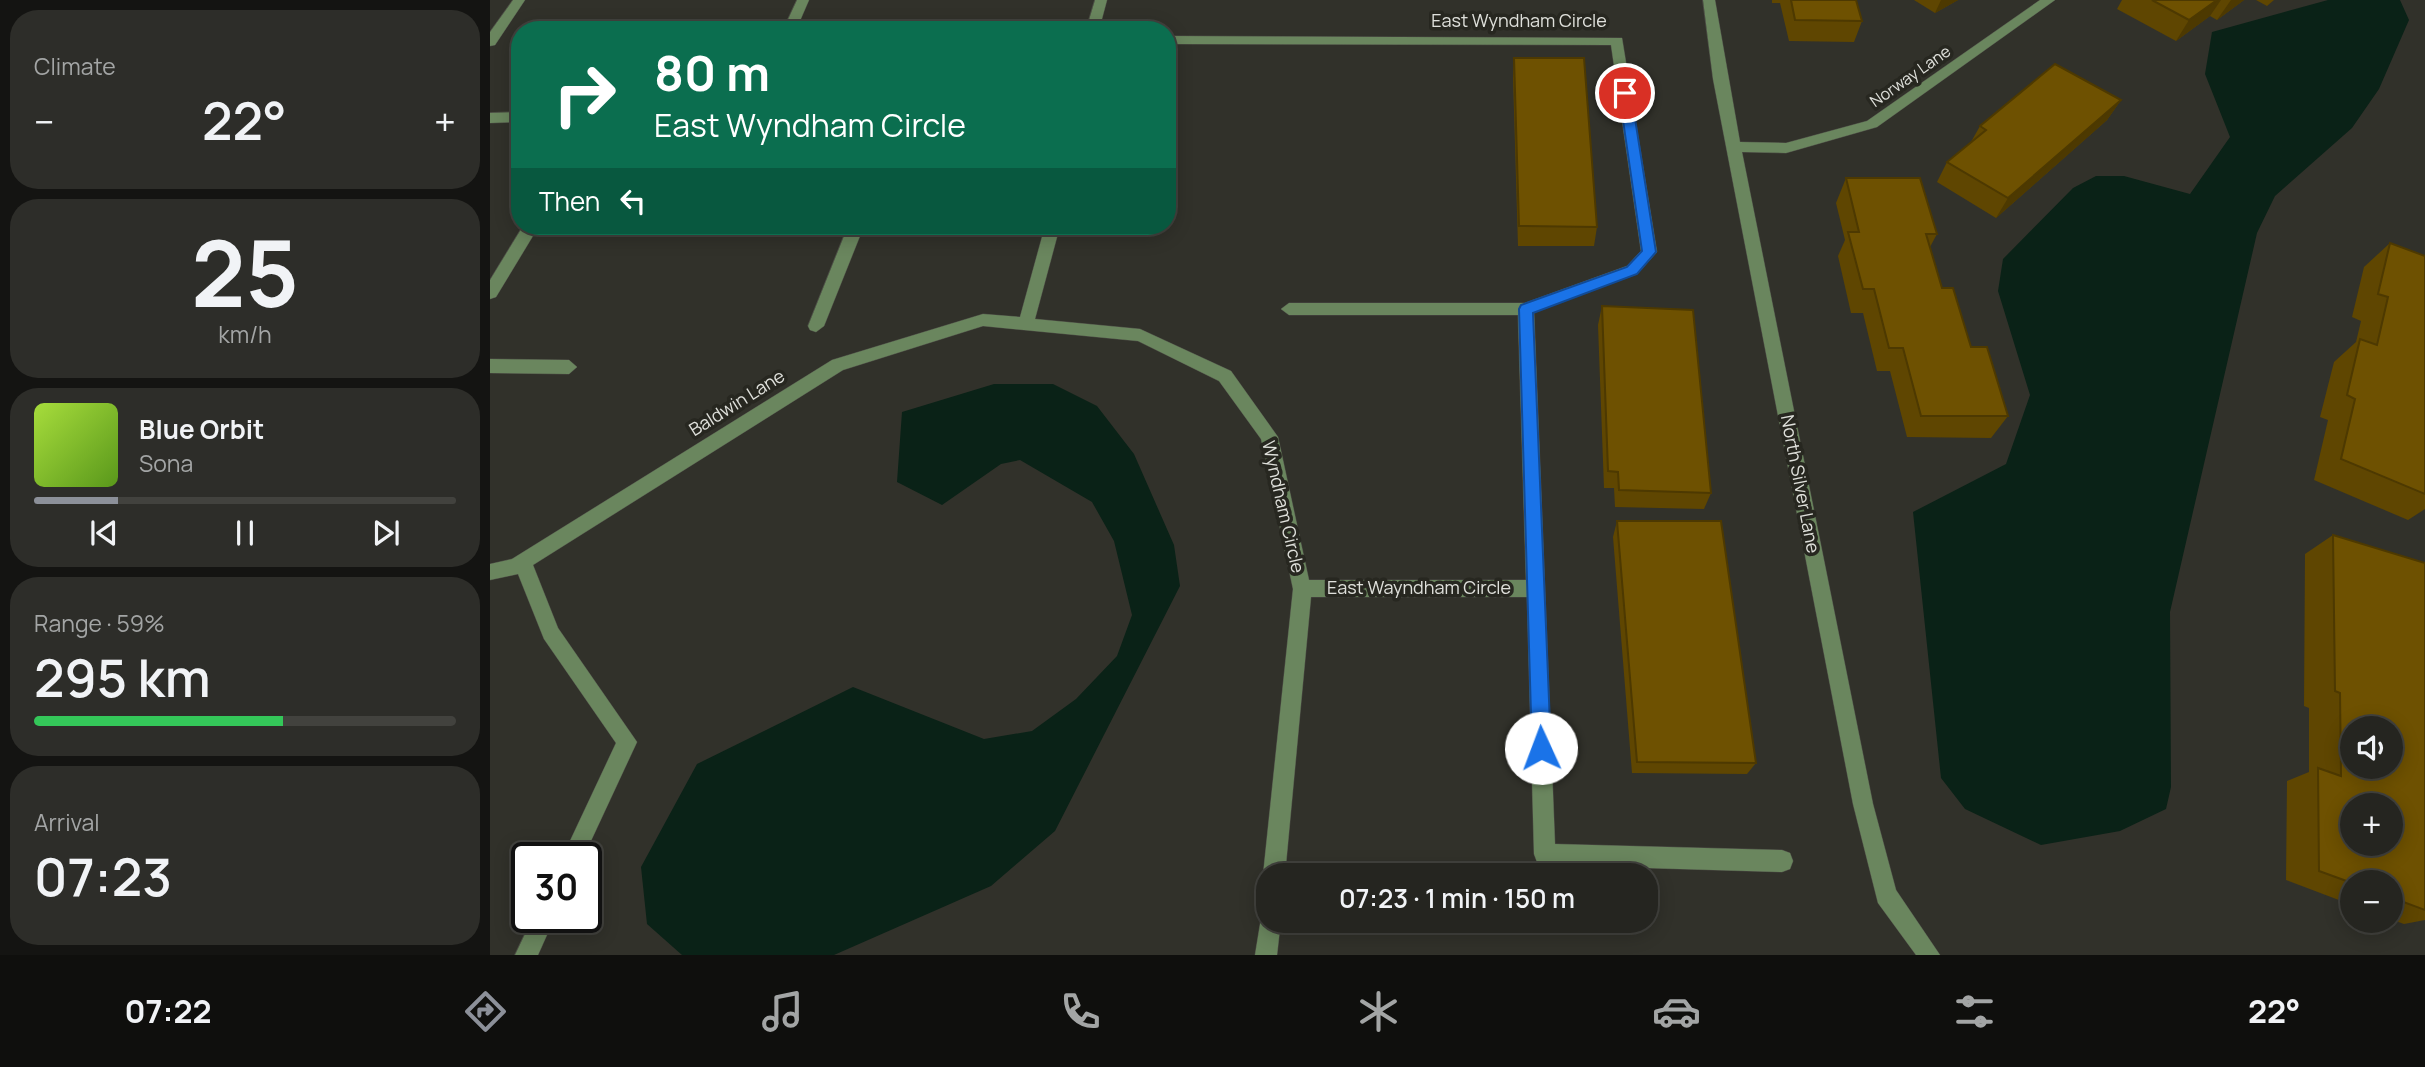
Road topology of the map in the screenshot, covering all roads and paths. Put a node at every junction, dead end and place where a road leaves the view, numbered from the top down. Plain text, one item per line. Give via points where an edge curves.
1 (519, 0) edge
2 (803, 0) edge
3 (1101, 0) edge
4 (1709, 0) edge
5 (2049, 0) edge
6 (793, 21) edge
7 (1094, 21) edge
8 (1176, 40) edge
9 (490, 42) edge
10 (511, 117) edge
11 (490, 118) edge
12 (1734, 147) junction
13 (525, 235) edge
14 (852, 235) edge
15 (1050, 235) edge
16 (490, 293) edge
17 (1289, 309) dead end
18 (1526, 309) junction
19 (1026, 324) junction
20 (816, 326) dead end
21 (490, 366) edge
22 (569, 367) dead end
23 (523, 563) junction
24 (490, 572) edge
25 (1536, 588) junction
26 (1303, 589) junction
27 (580, 842) edge
28 (1782, 861) dead end
29 (1275, 863) edge
30 (536, 933) edge
31 (1268, 933) edge
32 (526, 955) edge
33 (1266, 955) edge
34 (1929, 955) edge

1 - 9 street
2 - 6 street
3 - 7 street
4 - 12 street, North Silver Lane
5 - 12 street, Norway Lane via 1872,124 1786,148
8 - 18 street, East Wyndham Circle via 1617,41 1649,252 1632,271
10 - 11 street
12 - 34 street, North Silver Lane via 1863,804 1886,895
13 - 16 street
14 - 20 street
15 - 19 street
17 - 18 street, East Wyndham Circle
18 - 25 street
19 - 23 street, Baldwin Lane via 983,320 838,365
19 - 26 street, Wyndham Circle via 1140,335 1225,376 1269,437
21 - 22 street
23 - 24 street, Baldwin Lane
23 - 27 street via 551,632 627,742
25 - 26 street, East Wayndham Circle
25 - 28 street via 1545,854
26 - 29 street, Wyndham Circle
30 - 32 street
31 - 33 street

